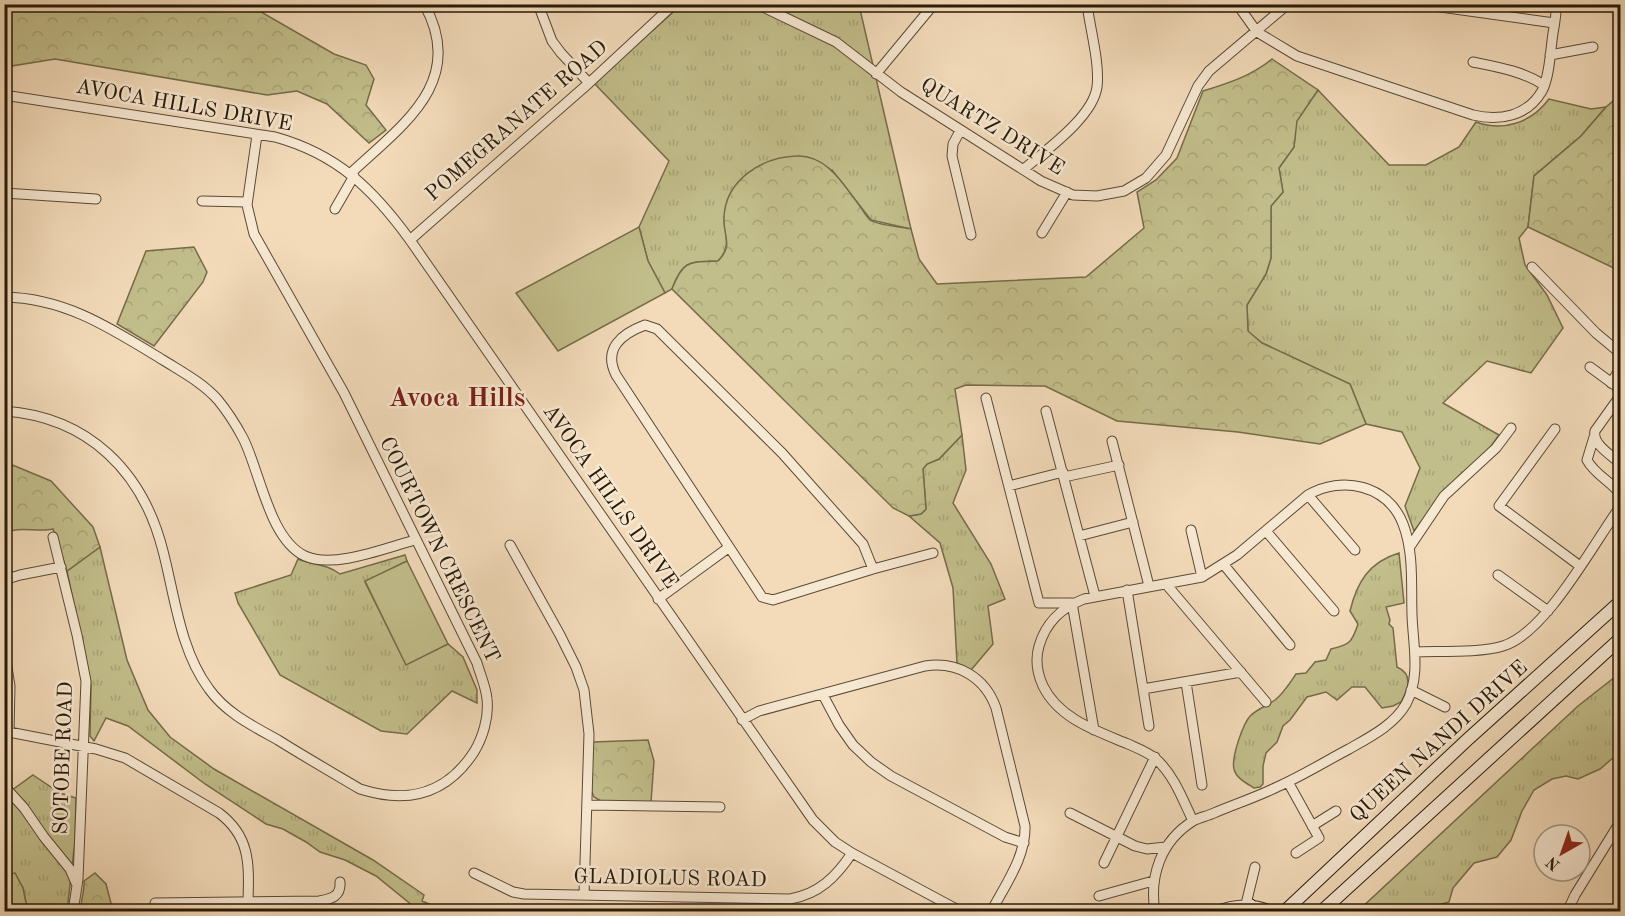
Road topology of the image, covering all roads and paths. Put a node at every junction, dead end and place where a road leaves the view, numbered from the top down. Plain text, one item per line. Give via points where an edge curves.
1 (424, 4) edge
2 (538, 4) edge
3 (674, 4) edge
4 (757, 4) edge
5 (934, 4) edge
6 (1087, 4) edge
7 (1237, 4) edge
8 (1288, 4) edge
9 (1419, 4) edge
10 (1556, 4) edge
11 (1554, 23) junction
12 (1257, 32) junction
13 (1593, 47) dead end
14 (1550, 55) junction
15 (1473, 62) dead end
16 (876, 74) junction
17 (589, 83) junction
18 (1544, 85) junction
19 (4, 95) edge
20 (960, 131) junction
21 (257, 135) junction
22 (1024, 169) junction
23 (352, 174) junction
24 (1067, 192) junction
25 (4, 193) edge
26 (96, 199) dead end
27 (202, 201) dead end
28 (247, 202) junction
29 (335, 209) dead end
30 (1042, 233) dead end
31 (971, 235) dead end
32 (410, 240) junction
33 (1532, 267) dead end
34 (4, 297) edge
35 (1620, 353) edge
36 (1590, 367) dead end
37 (1620, 369) edge
38 (1611, 382) junction
39 (1620, 388) edge
40 (1620, 396) edge
41 (986, 398) dead end
42 (4, 411) edge
43 (1046, 411) dead end
44 (1511, 428) dead end
45 (1555, 429) dead end
46 (1594, 438) junction
47 (1112, 441) dead end
48 (1620, 463) edge
49 (1119, 465) junction
50 (1064, 475) junction
51 (1009, 486) junction
52 (1620, 494) edge
53 (1308, 495) junction
54 (1620, 507) edge
55 (1133, 522) junction
56 (1191, 530) dead end
57 (1266, 531) junction
58 (1079, 536) junction
59 (52, 537) dead end
60 (415, 540) junction
61 (510, 545) dead end
62 (728, 548) junction
63 (1408, 548) junction
64 (1355, 550) dead end
65 (933, 553) dead end
66 (1224, 565) junction
67 (1580, 566) junction
68 (61, 567) junction
69 (873, 568) junction
70 (1498, 575) dead end
71 (1202, 577) junction
72 (4, 580) edge
73 (1166, 584) junction
74 (1149, 586) junction
75 (1127, 590) junction
76 (1095, 596) junction
77 (658, 599) junction
78 (1620, 602) edge
79 (1072, 603) junction
80 (1334, 611) dead end
81 (1548, 611) junction
82 (1620, 639) edge
83 (1290, 645) dead end
84 (1415, 652) junction
85 (6, 661) dead end
86 (1241, 672) junction
87 (1186, 682) junction
88 (1143, 689) junction
89 (1411, 690) junction
90 (823, 695) junction
91 (1266, 702) dead end
92 (1445, 707) dead end
93 (742, 720) junction
94 (1149, 726) dead end
95 (1094, 730) junction
96 (7, 732) edge
97 (84, 748) junction
98 (1155, 758) junction
99 (1288, 782) junction
100 (1202, 785) dead end
101 (4, 786) edge
102 (588, 805) junction
103 (720, 807) dead end
104 (1336, 811) dead end
105 (1070, 813) dead end
106 (1193, 821) junction
107 (1620, 822) edge
108 (1312, 826) junction
109 (1117, 836) junction
110 (1024, 843) junction
111 (1166, 848) junction
112 (852, 853) junction
113 (1296, 853) dead end
114 (1104, 863) dead end
115 (1255, 867) dead end
116 (474, 873) dead end
117 (1153, 881) junction
118 (340, 882) dead end
119 (77, 885) junction
120 (584, 895) junction
121 (1099, 896) dead end
122 (248, 902) junction
123 (155, 903) dead end
124 (1250, 907) edge
125 (73, 912) edge
126 (962, 912) edge
127 (991, 912) edge
128 (1155, 912) edge
129 (1214, 912) edge
130 (1275, 912) edge
131 (1284, 912) edge
132 (1321, 912) edge
133 (1567, 912) edge

1 - 23 street via 435,32 437,67 433,83 415,112
2 - 17 street via 556,47
3 - 17 street, POMEGRANATE ROAD
4 - 16 street, QUARTZ DRIVE via 826,36
5 - 16 street
6 - 22 street via 1096,71 1095,95 1085,113
7 - 12 street
8 - 12 street, QUARTZ DRIVE
9 - 11 street
10 - 11 street
11 - 14 street
12 - 18 street via 1298,56 1483,118 1516,114 1537,98
12 - 24 street, QUARTZ DRIVE via 1209,71 1166,155 1146,178 1112,194 1084,196
13 - 14 street
14 - 18 street
15 - 18 street via 1512,70
16 - 20 street, QUARTZ DRIVE
17 - 32 street, POMEGRANATE ROAD
19 - 21 street, AVOCA HILLS DRIVE
20 - 22 street, QUARTZ DRIVE
20 - 31 street via 952,156
21 - 23 street, AVOCA HILLS DRIVE via 298,143
21 - 28 street, COURTOWN CRESCENT
22 - 24 street, QUARTZ DRIVE
23 - 29 street
23 - 32 street, AVOCA HILLS DRIVE via 393,216
24 - 30 street
25 - 26 street
27 - 28 street
28 - 60 street, COURTOWN CRESCENT via 260,248 344,393
32 - 77 street, AVOCA HILLS DRIVE
33 - 35 street
34 - 60 street via 65,306 125,336 203,385 242,436 285,539 304,556 332,562
36 - 38 street
37 - 38 street
38 - 39 street
40 - 46 street via 1595,430
41 - 51 street
42 - 60 street, COURTOWN CRESCENT via 45,418 91,439 134,483 157,530 191,656 216,698 241,718 360,789 375,794 407,796 447,782 477,746 487,714 487,698 477,663
43 - 50 street
44 - 63 street via 1496,448 1444,496
45 - 67 street via 1499,506
46 - 48 street
46 - 52 street via 1587,460
47 - 49 street
49 - 50 street
49 - 55 street
50 - 51 street
50 - 58 street
51 - 79 street via 1039,603
53 - 57 street
53 - 63 street via 1333,484 1367,489 1394,508
53 - 64 street
54 - 67 street
55 - 58 street
55 - 74 street
56 - 71 street
57 - 66 street
57 - 80 street
58 - 76 street
59 - 68 street, SOTOBE ROAD
61 - 102 street via 560,635 584,690
62 - 69 street via 759,594 769,600
62 - 69 street via 611,364 618,341 641,327 657,329 782,453 857,536
62 - 77 street
63 - 84 street
65 - 69 street
66 - 71 street
66 - 83 street
67 - 81 street
68 - 72 street
68 - 97 street, SOTOBE ROAD via 86,681
70 - 81 street
71 - 73 street
73 - 74 street
73 - 86 street
74 - 75 street
75 - 76 street
75 - 88 street
76 - 79 street
77 - 93 street, AVOCA HILLS DRIVE
78 - 131 main road, QUEEN NANDI DRIVE
79 - 95 street
79 - 95 street via 1054,617 1045,631 1038,651 1038,670 1055,705
81 - 84 street via 1527,633 1503,646
82 - 132 main road
84 - 89 street
85 - 96 street
86 - 87 street
86 - 91 street
87 - 88 street
87 - 100 street
88 - 94 street
89 - 92 street
89 - 99 street via 1398,714 1380,730
90 - 93 street via 759,711
90 - 110 street via 853,745 871,762 1005,837
90 - 110 street via 932,665 956,667 970,674 989,692 996,708 1024,819
93 - 112 street, AVOCA HILLS DRIVE via 813,820
95 - 98 street
96 - 97 street
97 - 119 street, SOTOBE ROAD
97 - 122 street via 141,766 228,819 246,850
98 - 106 street via 1169,774
98 - 109 street
99 - 106 street
99 - 108 street
101 - 119 street via 70,869
102 - 103 street
102 - 120 street
104 - 108 street
105 - 109 street
106 - 111 street
107 - 133 street
108 - 113 street via 1319,839
109 - 111 street via 1141,848
109 - 114 street
110 - 127 street
111 - 117 street
112 - 120 street, GLADIOLUS ROAD via 841,870 819,889 790,899
112 - 126 street, AVOCA HILLS DRIVE
115 - 124 street
116 - 120 street, GLADIOLUS ROAD via 518,894
117 - 121 street
117 - 128 street
118 - 122 street via 339,893 329,900
119 - 125 street, SOTOBE ROAD
122 - 123 street
124 - 129 street via 1226,907
124 - 130 street

